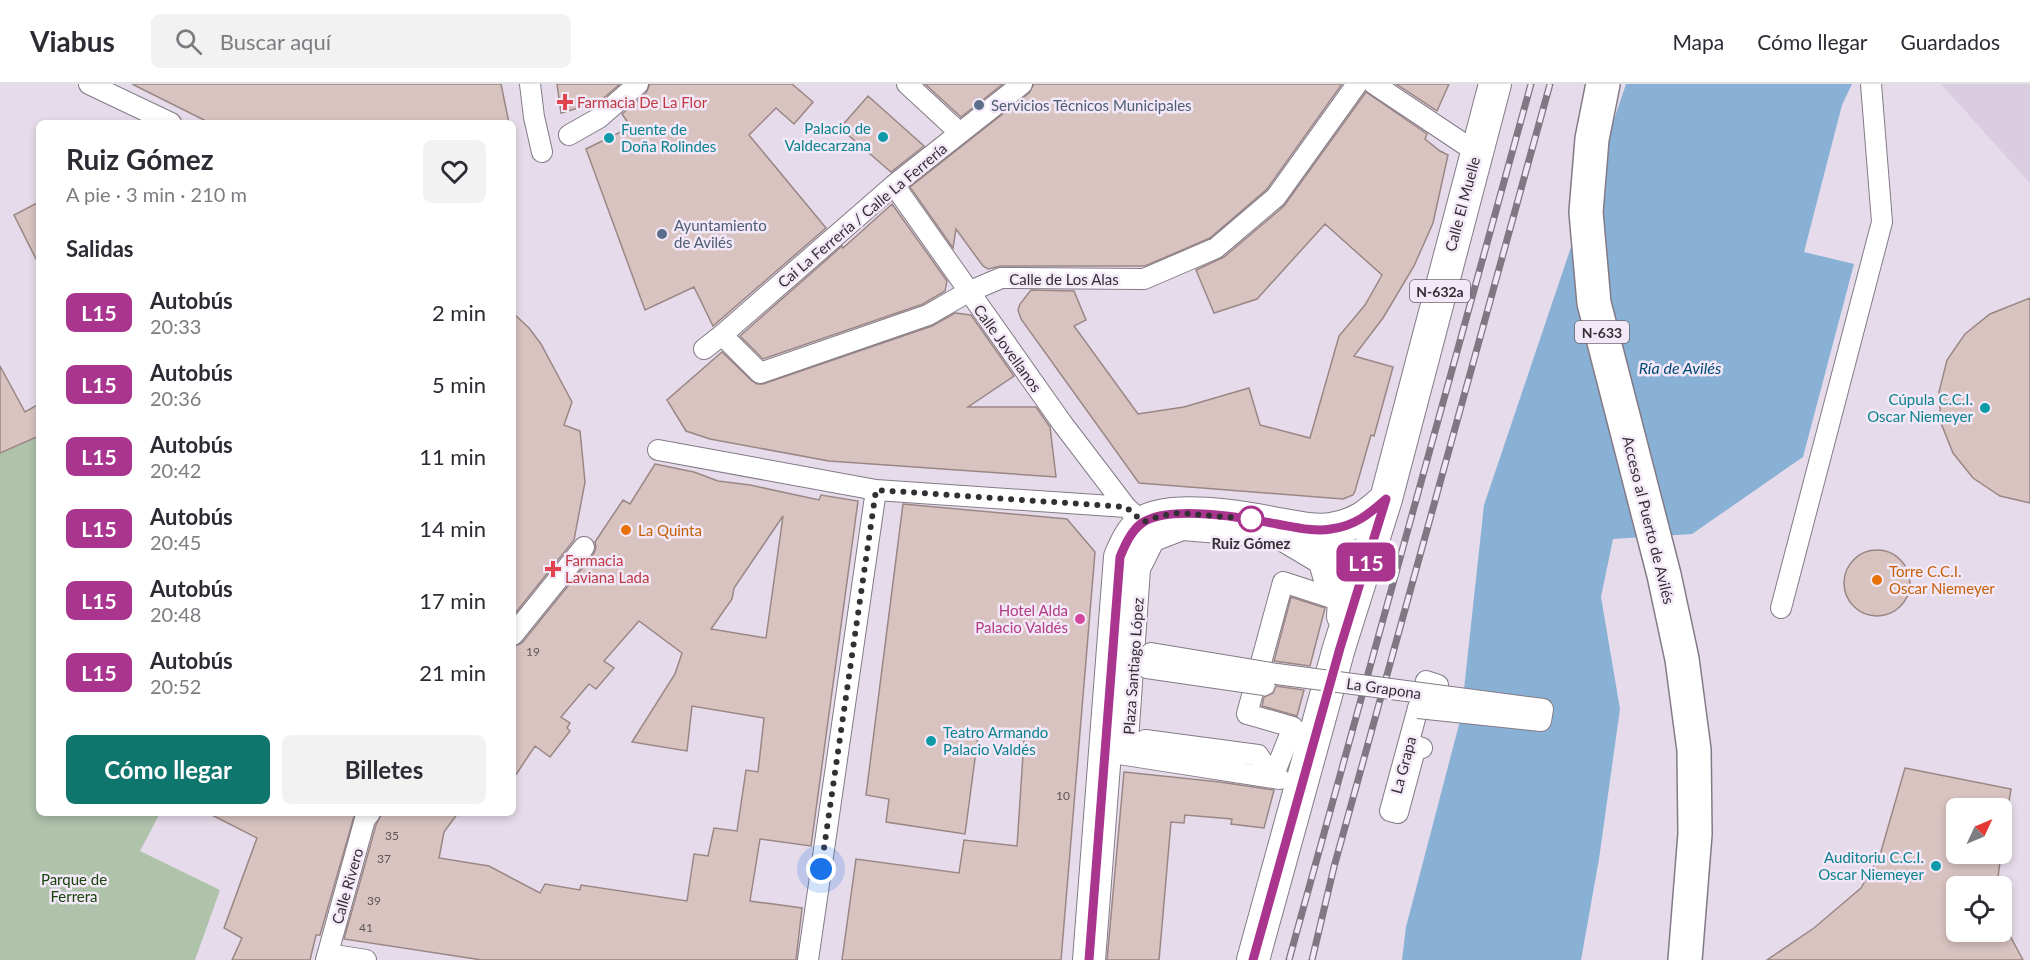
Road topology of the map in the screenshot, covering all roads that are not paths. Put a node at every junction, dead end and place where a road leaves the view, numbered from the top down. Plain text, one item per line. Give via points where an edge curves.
1 (89, 84) edge
2 (530, 84) edge
3 (638, 84) edge
4 (907, 84) edge
5 (1022, 84) edge
6 (1357, 84) edge
7 (1374, 84) edge
8 (1495, 84) edge
9 (1603, 84) edge
10 (1871, 84) edge
11 (165, 120) edge
12 (960, 133) junction
13 (569, 135) dead end
14 (542, 152) dead end
15 (1476, 152) junction
16 (894, 185) junction
17 (968, 292) junction
18 (722, 335) junction
19 (704, 349) dead end
20 (658, 450) dead end
21 (876, 490) junction
22 (1386, 499) junction
23 (1134, 515) junction
24 (1299, 528) junction
25 (584, 547) dead end
26 (1781, 608) dead end
27 (516, 631) edge
28 (1340, 648) junction
29 (1264, 682) dead end
30 (1419, 708) joint
31 (1422, 748) dead end
32 (1116, 753) junction
33 (1288, 780) junction
34 (368, 816) edge
35 (327, 957) edge
36 (366, 960) edge
37 (808, 960) edge
38 (1089, 960) edge
39 (1253, 960) edge
40 (1685, 960) edge

1 - 11 street
2 - 14 street
3 - 13 street via 599,118
4 - 12 street
5 - 12 street, Cai La Ferrería / Calle La Ferrería
6 - 17 street, Calle de Los Alas via 1276,197 1216,248 1144,279 1001,278
7 - 15 street
8 - 15 main road, Calle El Muelle / N-632a
9 - 40 highway, Acceso al Puerto de Avilés / N-633 via 1592,139 1586,212 1594,303 1682,659 1694,750 1695,834
10 - 26 street via 1882,222
12 - 16 street, Cai La Ferrería / Calle La Ferrería
15 - 22 main road, Calle El Muelle / N-632a
16 - 17 street, Calle Jovellanos
16 - 18 street, Cai La Ferrería / Calle La Ferrería
17 - 18 street, Calle de Los Alas via 928,315 760,374
17 - 23 street, Calle Jovellanos
18 - 19 street, Cai La Ferrería / Calle La Ferrería
20 - 21 street
21 - 23 street
21 - 37 street
22 - 24 main road via 1365,518 1348,525 1329,530
22 - 28 main road, Calle El Muelle
23 - 24 main road via 1179,513
23 - 32 main road via 1131,534 1120,557
24 - 28 main road via 1317,543 1340,578
25 - 27 street
28 - 33 main road
29 - 30 street, La Grapona, bridge via 1147,668 1151,653 1543,709 1541,721
30 - 31 street, La Grapa via 1390,811 1398,813 1416,746
32 - 33 street
32 - 33 street, Plaza Santiago López via 1140,568 1154,541 1183,530 1277,538 1319,563 1329,597 1283,582 1247,714 1293,727
32 - 38 main road
33 - 39 main road
34 - 35 street, Calle Rivero
35 - 36 street

